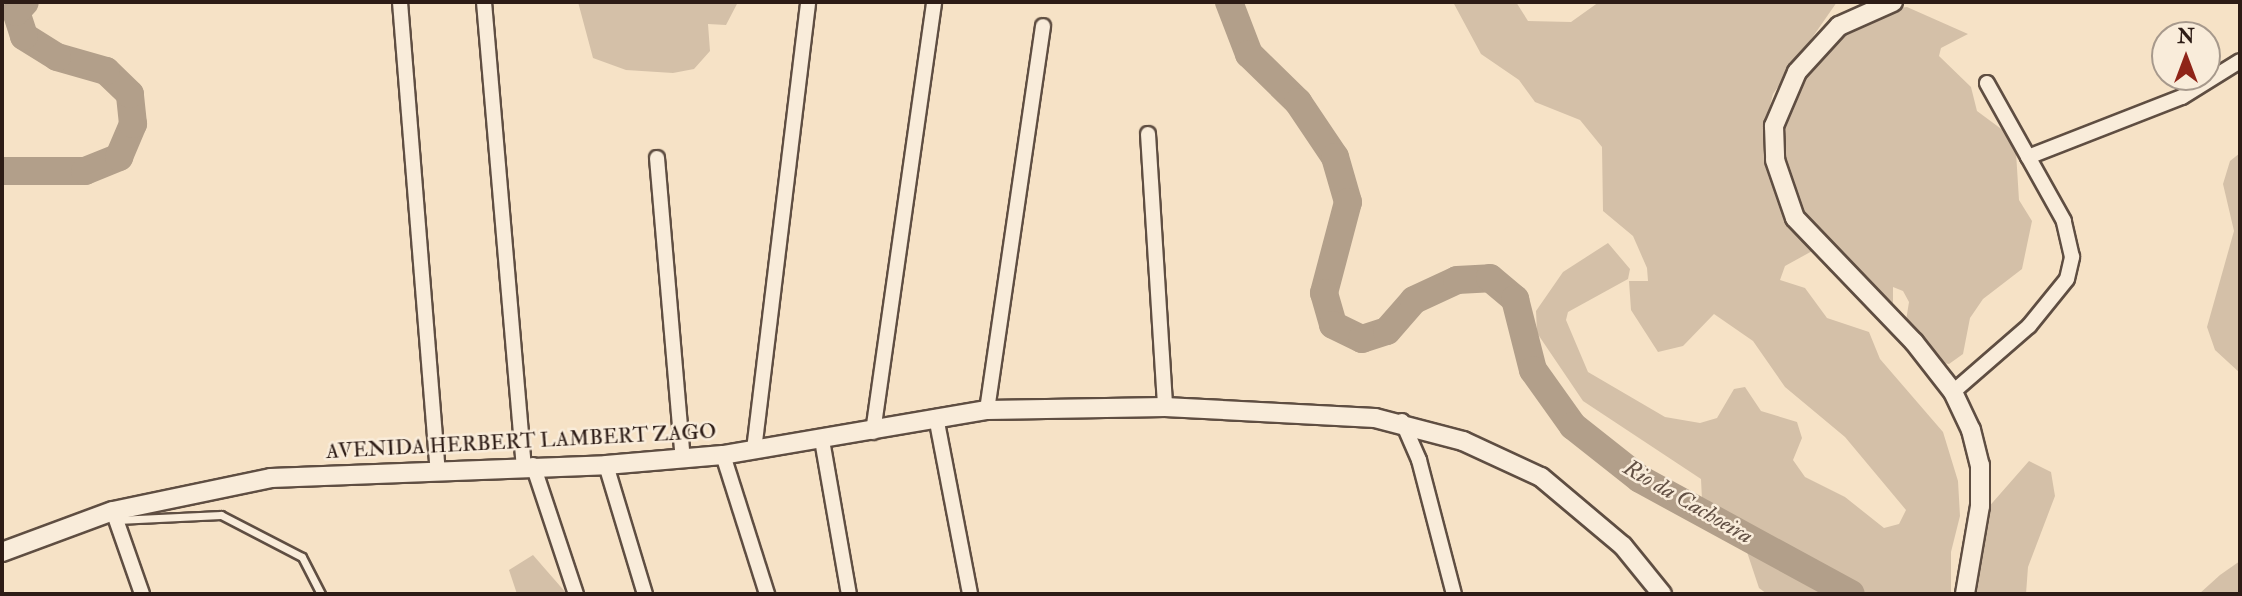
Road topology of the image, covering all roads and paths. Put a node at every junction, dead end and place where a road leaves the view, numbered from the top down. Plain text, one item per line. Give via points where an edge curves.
1 (400, 2) edge
2 (484, 2) edge
3 (808, 2) edge
4 (934, 2) edge
5 (1893, 2) edge
6 (1043, 26) dead end
7 (2240, 61) edge
8 (1987, 83) dead end
9 (1149, 134) dead end
10 (2028, 157) junction
11 (657, 159) dead end
12 (1954, 391) junction
13 (1165, 407) junction
14 (987, 410) junction
15 (936, 417) junction
16 (1402, 421) junction
17 (873, 432) junction
18 (822, 440) junction
19 (754, 450) junction
20 (723, 455) junction
21 (683, 459) junction
22 (529, 465) junction
23 (606, 465) junction
24 (438, 470) junction
25 (115, 516) junction
26 (2, 552) edge
27 (142, 594) edge
28 (321, 594) edge
29 (576, 594) edge
30 (645, 594) edge
31 (767, 594) edge
32 (849, 594) edge
33 (970, 594) edge
34 (1454, 594) edge
35 (1662, 594) edge
36 (1965, 594) edge

1 - 24 street
2 - 22 street
3 - 19 street
4 - 17 street
5 - 12 street via 1839,26 1797,72 1774,126 1775,160 1802,227
6 - 14 street
7 - 10 street via 2182,97
8 - 10 street
9 - 13 street
10 - 12 street via 2064,221 2070,270 2029,326
11 - 21 street
12 - 36 street via 1980,466
13 - 14 street, AVENIDA HERBERT LAMBERT ZAGO
13 - 16 street, AVENIDA HERBERT LAMBERT ZAGO
14 - 15 street, AVENIDA HERBERT LAMBERT ZAGO
15 - 17 street, AVENIDA HERBERT LAMBERT ZAGO
15 - 33 street
16 - 34 street via 1419,460
16 - 35 street, AVENIDA HERBERT LAMBERT ZAGO via 1541,477 1623,547
17 - 18 street, AVENIDA HERBERT LAMBERT ZAGO
18 - 19 street, AVENIDA HERBERT LAMBERT ZAGO
18 - 32 street
19 - 20 street, AVENIDA HERBERT LAMBERT ZAGO
20 - 21 street, AVENIDA HERBERT LAMBERT ZAGO
20 - 31 street
21 - 23 street, AVENIDA HERBERT LAMBERT ZAGO
22 - 23 street, AVENIDA HERBERT LAMBERT ZAGO
22 - 24 street, AVENIDA HERBERT LAMBERT ZAGO
22 - 29 street
23 - 30 street
24 - 25 street, AVENIDA HERBERT LAMBERT ZAGO via 271,478
25 - 26 street, AVENIDA HERBERT LAMBERT ZAGO
25 - 27 street
25 - 28 lane via 221,515 302,557

